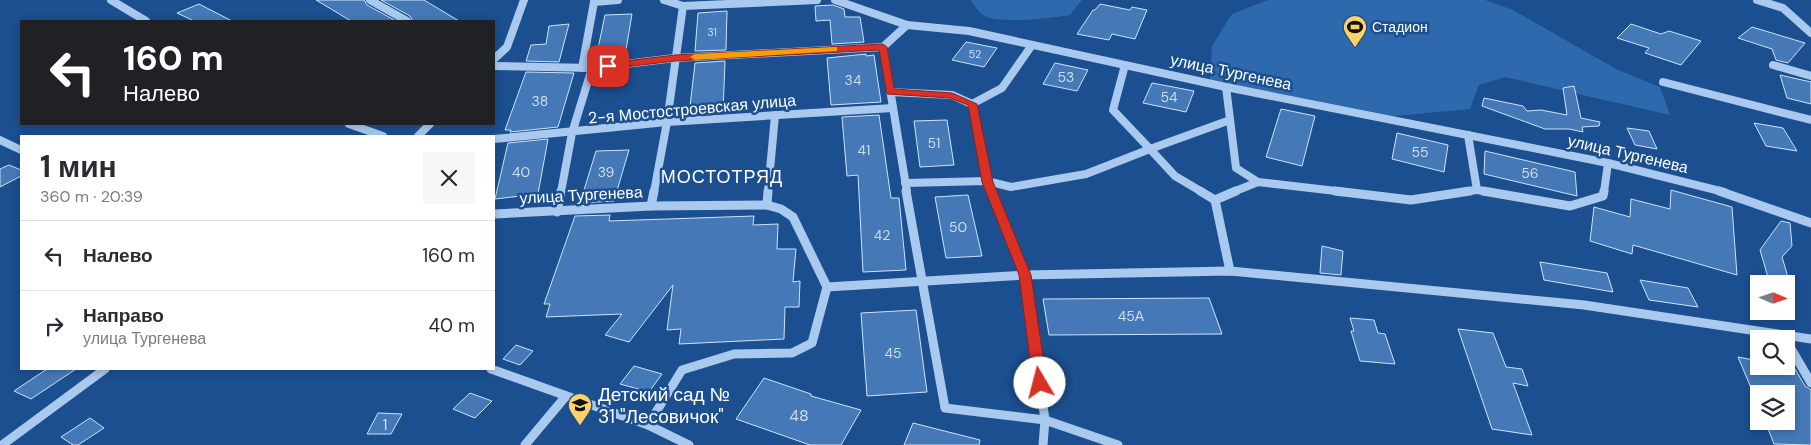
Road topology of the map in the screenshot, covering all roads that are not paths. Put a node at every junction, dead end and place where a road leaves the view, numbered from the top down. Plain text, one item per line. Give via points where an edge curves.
1 (111, 0) edge
2 (370, 0) edge
3 (524, 0) edge
4 (618, 0) edge
5 (664, 0) edge
6 (817, 0) edge
7 (835, 0) edge
8 (1757, 0) edge
9 (594, 1) edge
10 (718, 2) edge
11 (682, 6) junction
12 (144, 20) edge
13 (405, 20) edge
14 (907, 25) junction
15 (1811, 33) edge
16 (1032, 45) junction
17 (883, 47) junction
18 (495, 57) edge
19 (675, 58) junction
20 (1125, 65) junction
21 (495, 66) edge
22 (1773, 66) dead end
23 (582, 68) junction
24 (592, 68) junction
25 (1809, 73) edge
26 (1663, 82) dead end
27 (1226, 87) junction
28 (890, 92) junction
29 (972, 104) junction
30 (893, 108) junction
31 (775, 115) junction
32 (1230, 120) junction
33 (1811, 120) edge
34 (667, 122) junction
35 (352, 125) edge
36 (429, 125) edge
37 (572, 133) junction
38 (380, 135) edge
39 (419, 135) edge
40 (1468, 135) junction
41 (495, 139) edge
42 (0, 140) edge
43 (20, 150) edge
44 (1150, 150) junction
45 (1608, 163) junction
46 (987, 182) junction
47 (1258, 182) junction
48 (905, 183) junction
49 (1477, 190) junction
50 (1215, 200) junction
51 (767, 205) junction
52 (651, 206) junction
53 (557, 212) junction
54 (495, 214) edge
55 (1811, 223) edge
56 (1230, 270) junction
57 (1025, 275) junction
58 (923, 283) junction
59 (827, 287) junction
60 (1750, 332) edge
61 (1795, 338) edge
62 (1811, 339) edge
63 (1795, 355) edge
64 (105, 370) edge
65 (494, 370) edge
66 (1811, 383) edge
67 (566, 396) junction
68 (1045, 420) junction
69 (648, 425) junction
70 (8, 444) edge
71 (524, 445) edge
72 (689, 445) edge
73 (1043, 445) edge
74 (1118, 445) edge

1 - 12 street
2 - 13 street
3 - 18 street via 507,47
4 - 9 street
5 - 11 street
6 - 10 street
7 - 14 street, улица Тургенева
8 - 15 street via 1783,8
9 - 23 street
10 - 11 street
11 - 19 street
14 - 16 street, улица Тургенева via 969,31
14 - 17 street
16 - 20 street, улица Тургенева
16 - 29 street via 1002,88
17 - 19 street
17 - 28 street
19 - 24 street
19 - 34 street
20 - 27 street, улица Тургенева
20 - 44 street via 1113,110
21 - 23 street
22 - 25 street
23 - 24 street
24 - 37 street
26 - 33 street
27 - 32 street
27 - 40 street, улица Тургенева
28 - 29 street via 952,96
28 - 30 street
29 - 46 street
30 - 31 street, 2-я Мостостроевская улица
30 - 48 street
31 - 34 street, 2-я Мостостроевская улица
31 - 51 street
32 - 44 street
32 - 47 street via 1236,168
34 - 37 street, 2-я Мостостроевская улица
34 - 52 street
35 - 38 street
36 - 39 street
37 - 41 street, 2-я Мостостроевская улица
37 - 53 street
40 - 45 street, улица Тургенева
40 - 49 street
42 - 43 street
44 - 46 street via 1086,174 1010,187
44 - 50 street via 1175,176
45 - 49 street via 1603,196 1570,206
45 - 55 street, улица Тургенева via 1735,195
46 - 48 street
46 - 57 street
47 - 49 street via 1411,200
47 - 50 street
48 - 58 street
50 - 56 street
51 - 52 street, улица Тургенева
51 - 59 street, улица Тургенева via 793,217
52 - 53 street, улица Тургенева
53 - 54 street, улица Тургенева
56 - 57 street
56 - 60 street via 1584,305
57 - 58 street
57 - 68 street
58 - 59 street
58 - 68 street via 945,408
59 - 69 street via 812,343 792,353 734,354 699,362 682,370
61 - 62 street
63 - 66 lane
64 - 70 street
65 - 67 street
67 - 69 street
67 - 71 lane
68 - 73 street
68 - 74 street
69 - 72 street

